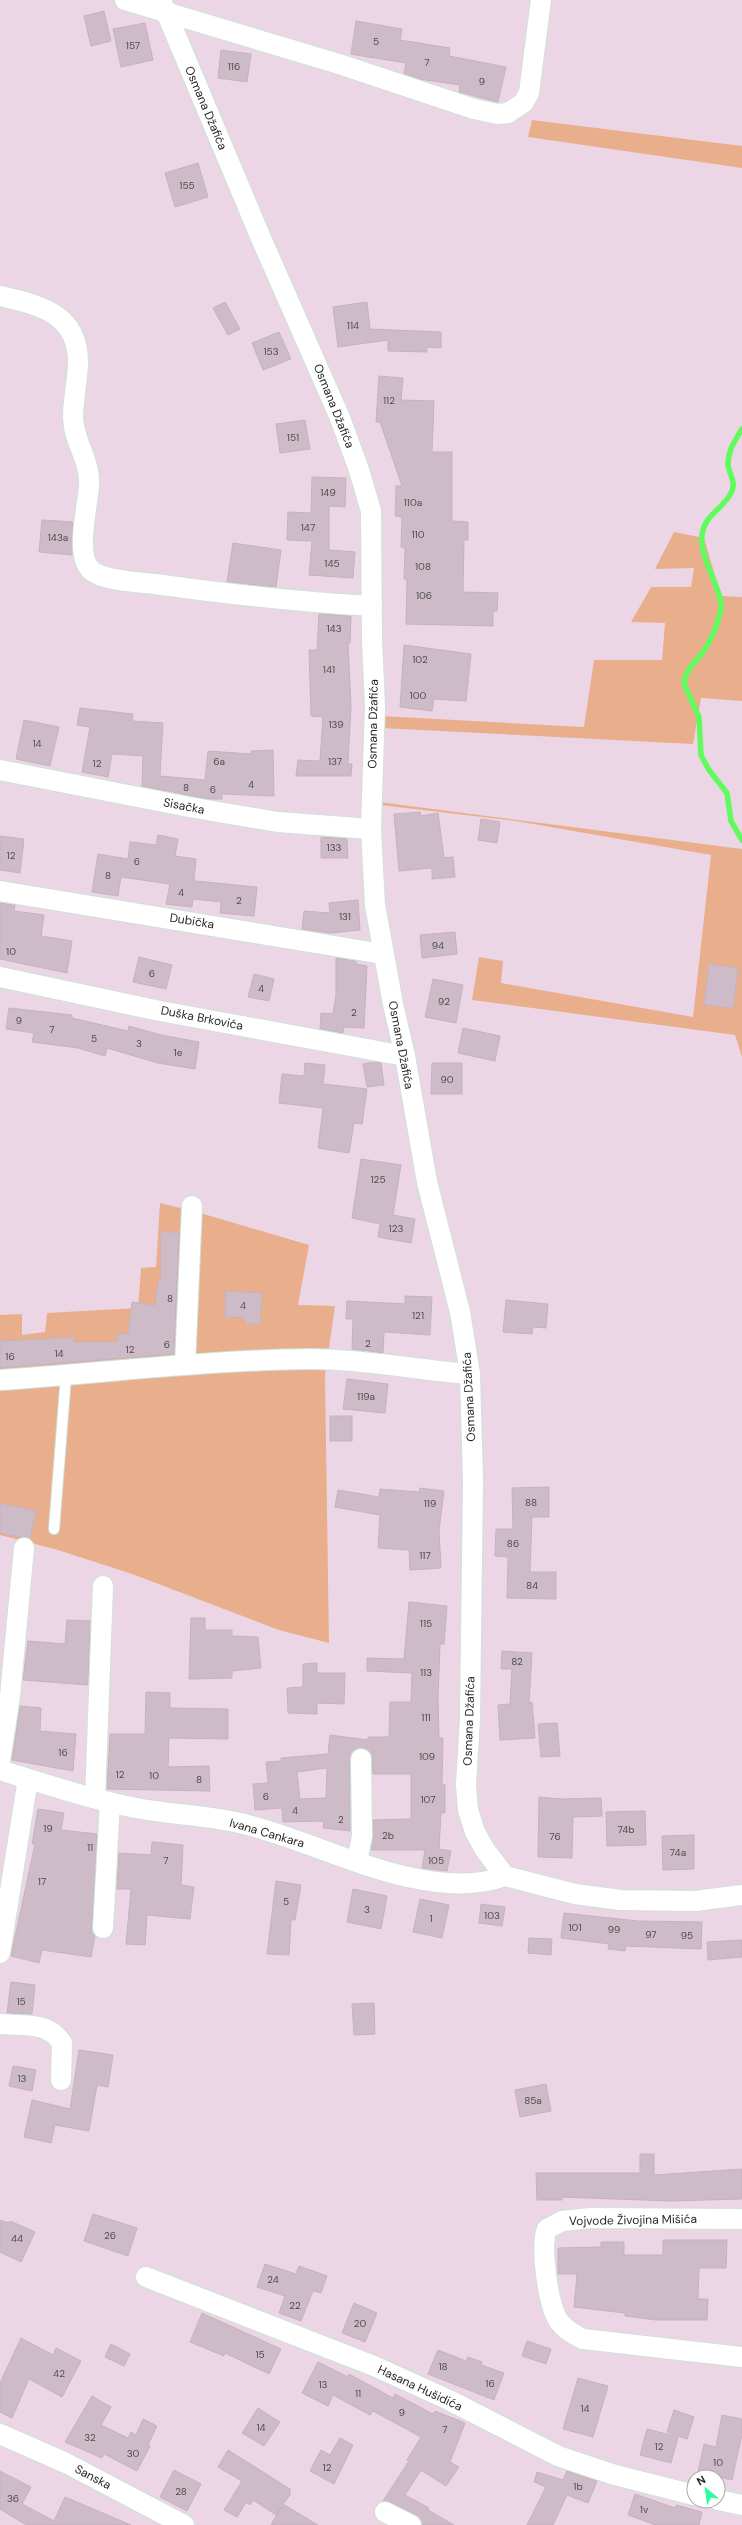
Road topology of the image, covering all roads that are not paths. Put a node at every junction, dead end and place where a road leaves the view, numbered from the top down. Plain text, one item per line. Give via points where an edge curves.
1 (125, 0) edge
2 (541, 0) edge
3 (164, 5) edge
4 (0, 296) edge
5 (372, 606) junction
6 (0, 770) edge
7 (371, 829) junction
8 (0, 891) edge
9 (383, 954) junction
10 (0, 977) edge
11 (405, 1056) junction
12 (192, 1206) dead end
13 (185, 1365) junction
14 (470, 1374) junction
15 (66, 1376) junction
16 (0, 1380) edge
17 (54, 1529) dead end
18 (24, 1548) dead end
19 (104, 1586) dead end
20 (361, 1759) dead end
21 (0, 1761) edge
22 (0, 1770) edge
23 (28, 1779) junction
24 (102, 1800) junction
25 (357, 1862) junction
26 (505, 1876) junction
27 (742, 1895) edge
28 (103, 1928) dead end
29 (0, 1953) edge
30 (0, 2024) edge
31 (61, 2080) dead end
32 (742, 2219) edge
33 (146, 2277) dead end
34 (742, 2357) edge
35 (0, 2434) edge
36 (686, 2493) edge
37 (726, 2502) edge
38 (742, 2505) edge
39 (385, 2512) dead end
40 (183, 2525) edge
41 (411, 2525) edge

1 - 3 street
2 - 3 street via 529,93 523,103 514,110 498,114 474,109
3 - 5 street, Osmana Džafića via 260,236 340,418 359,470 371,511
4 - 5 street via 48,310 62,319 72,330 78,362 73,418 90,483 82,550 84,562 92,571 102,576 120,579 245,596
5 - 7 street, Osmana Džafića via 375,706
6 - 7 street, Sisačka via 278,822
7 - 9 street, Osmana Džafića via 375,905
8 - 9 street, Dubička
9 - 11 street, Osmana Džafića
10 - 11 street, Duška Brkovića via 168,1012
11 - 14 street, Osmana Džafića via 426,1182 460,1312
12 - 13 street
13 - 14 street via 311,1359
13 - 15 street
14 - 26 street, Osmana Džafića via 473,1480 470,1718 466,1785 468,1810 475,1832
15 - 16 street
15 - 17 lane
18 - 21 street via 10,1696
19 - 24 street
20 - 25 street via 362,1836
22 - 23 street, Ivana Cankara
23 - 24 street, Ivana Cankara
23 - 29 street
24 - 25 street, Ivana Cankara via 137,1808 244,1824 289,1837
24 - 28 street
25 - 26 street, Ivana Cankara via 435,1881 468,1884 492,1881
26 - 27 street via 575,1894 621,1900 695,1901
30 - 31 street via 43,2027 54,2033 62,2043
32 - 34 street, Vojvode Živojina Mišića via 590,2218 562,2221 547,2229 543,2247 552,2308 568,2331 583,2338
33 - 36 street, Hasana Hušidića via 374,2366 449,2400 558,2456 615,2475
35 - 40 street, Sanska via 66,2463
37 - 38 street
39 - 41 street

